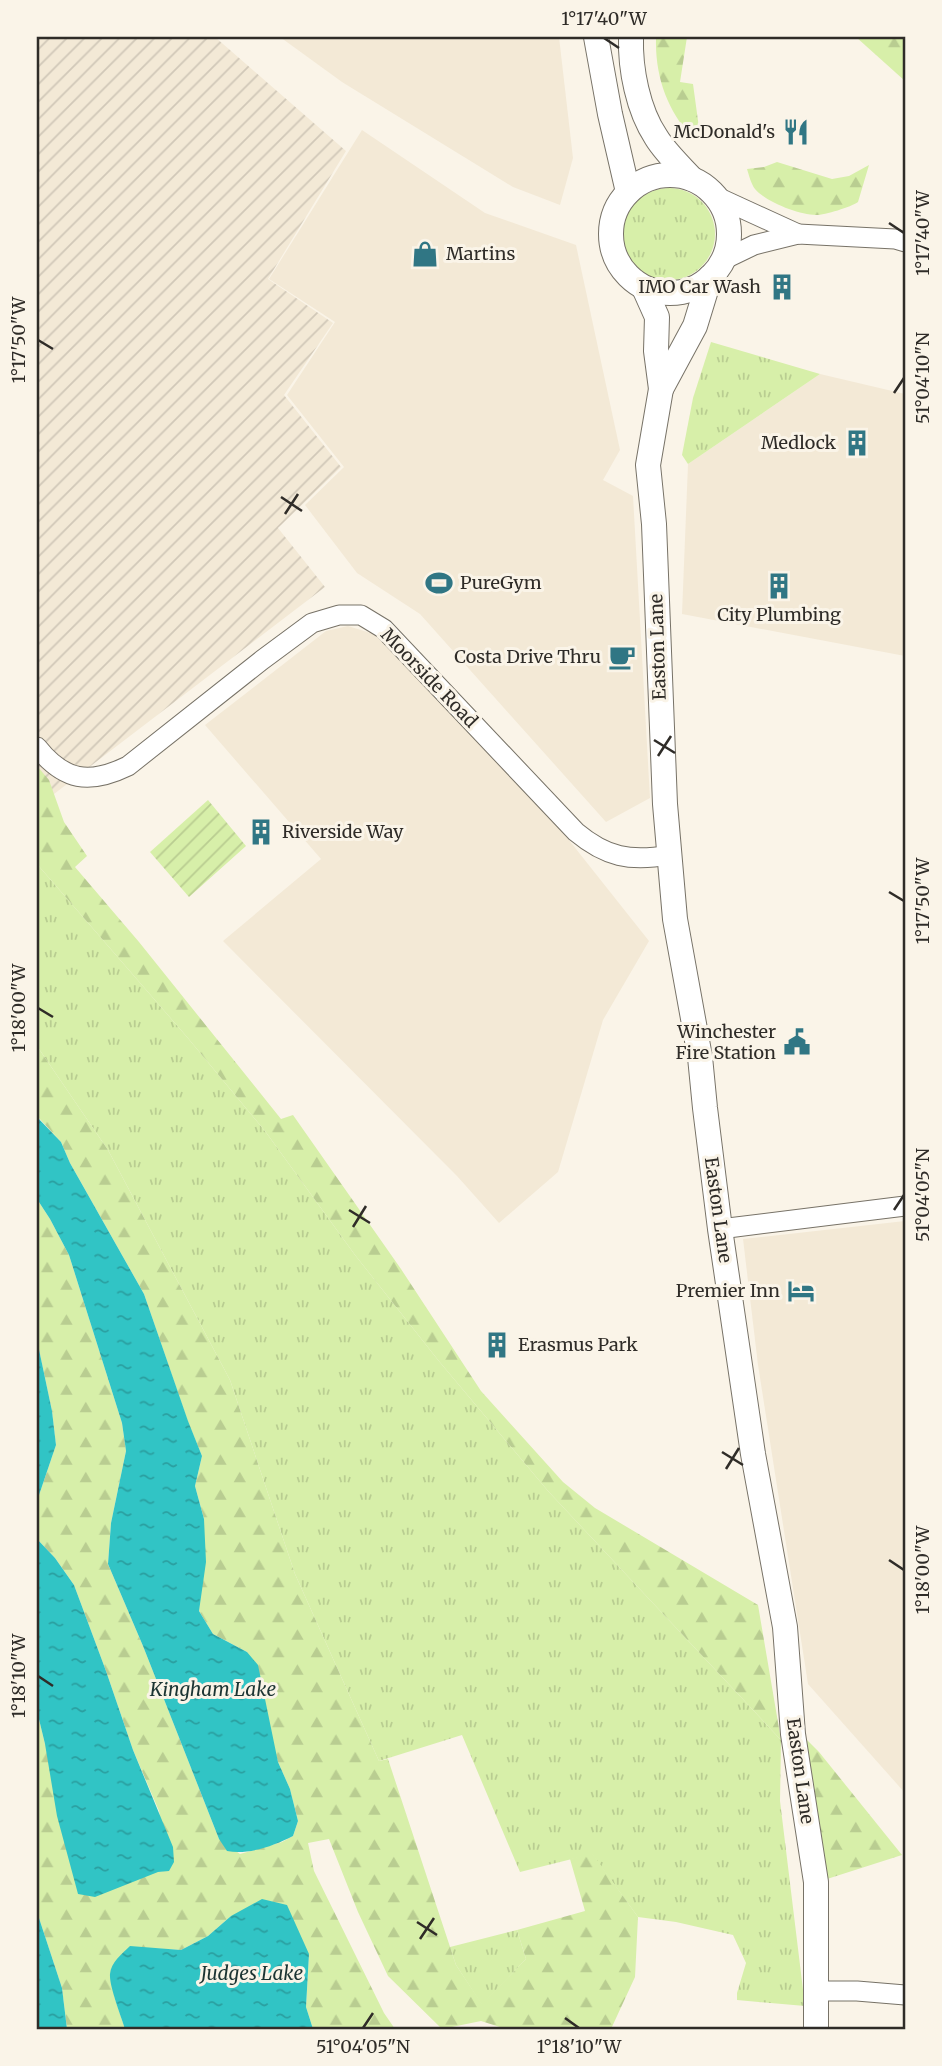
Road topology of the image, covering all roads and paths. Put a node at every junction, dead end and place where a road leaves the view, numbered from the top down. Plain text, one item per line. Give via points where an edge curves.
1 (596, 37) edge
2 (631, 37) edge
3 (692, 179) junction
4 (628, 192) junction
5 (715, 196) junction
6 (797, 234) junction
7 (905, 242) edge
8 (717, 268) junction
9 (644, 288) junction
10 (661, 389) junction
11 (37, 747) edge
12 (669, 855) junction
13 (905, 1206) edge
14 (720, 1229) junction
15 (817, 1991) junction
16 (905, 1995) edge
17 (816, 2029) edge

1 - 4 street
2 - 3 street via 633,75 641,103 656,137
3 - 4 street via 658,176
3 - 5 street
4 - 9 street via 615,212 610,232 613,252 623,271
5 - 6 street
5 - 8 street via 729,233
6 - 7 street
6 - 8 street via 754,245
8 - 9 street via 679,293
8 - 10 street, Easton Lane via 695,326
9 - 10 street, Easton Lane via 657,317
10 - 12 street, Easton Lane via 648,465
11 - 12 street, Moorside Road via 55,766 76,778 116,772 312,623 339,615 361,615 384,629 591,845 635,859
12 - 14 street, Easton Lane
13 - 14 street
14 - 15 street, Easton Lane via 752,1454 785,1627 793,1734 816,1882
15 - 16 street
15 - 17 street, Easton Lane

